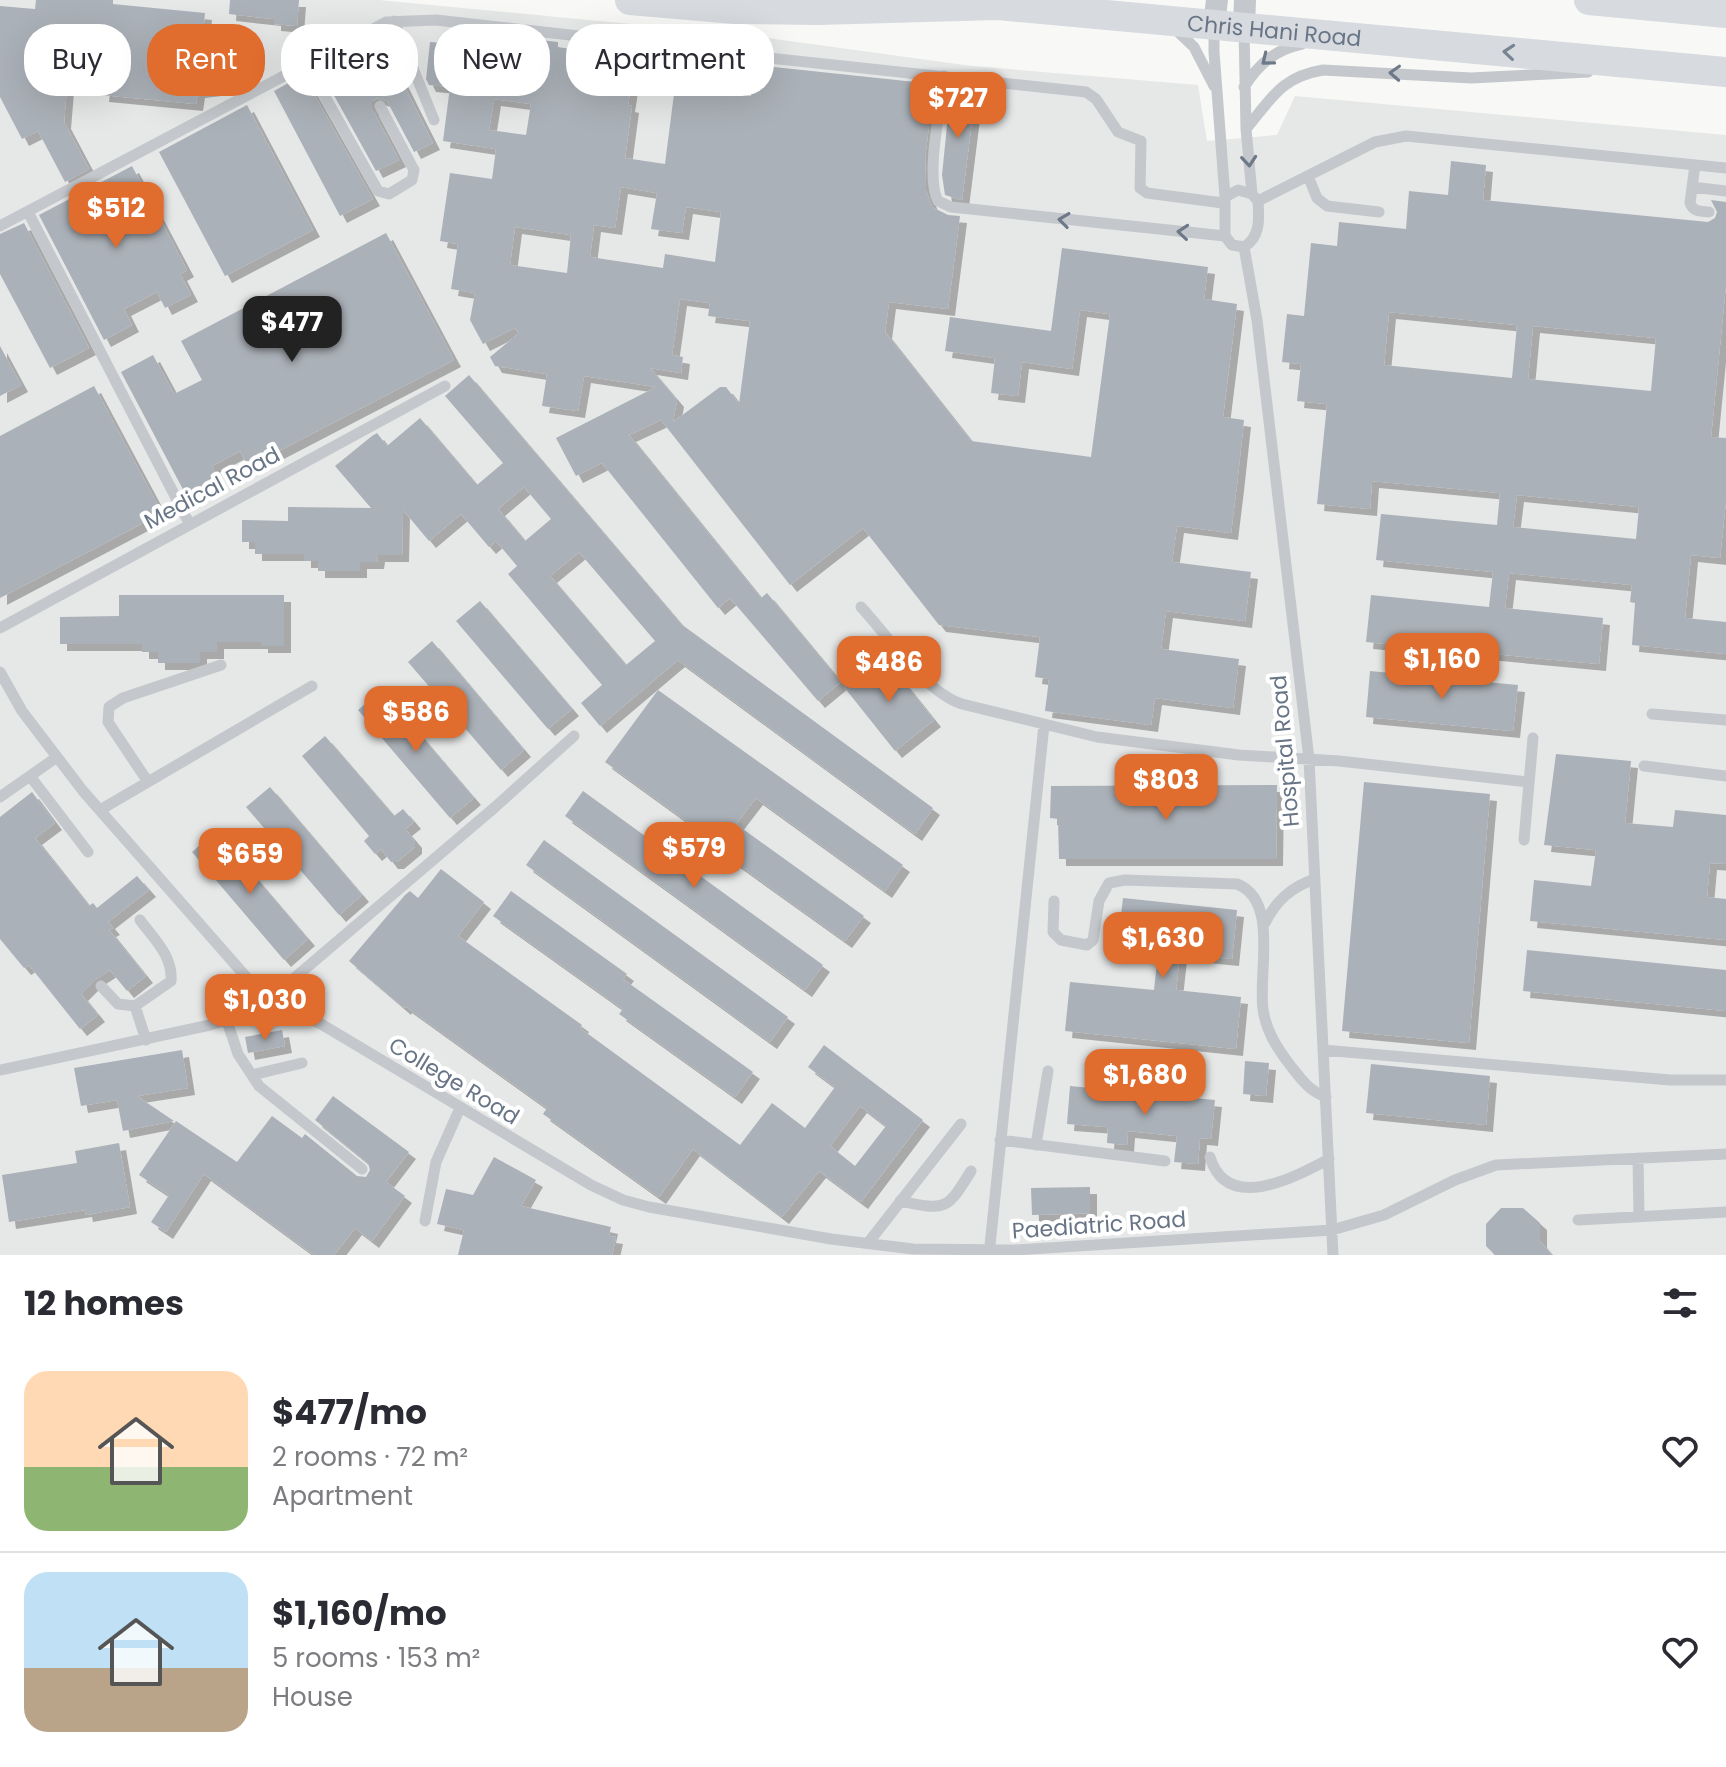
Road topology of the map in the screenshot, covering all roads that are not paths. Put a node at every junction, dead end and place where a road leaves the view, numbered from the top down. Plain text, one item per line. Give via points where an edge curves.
1 (630, 0) edge
2 (1598, 0) edge
3 (1230, 13) edge
4 (1726, 13) edge
5 (1160, 19) junction
6 (394, 21) junction
7 (384, 24) edge
8 (566, 35) edge
9 (1354, 37) junction
10 (774, 58) edge
11 (1668, 67) junction
12 (1726, 72) edge
13 (281, 76) edge
14 (944, 76) junction
15 (1244, 87) junction
16 (325, 96) edge
17 (1218, 97) junction
18 (380, 106) dead end
19 (434, 120) dead end
20 (1246, 129) junction
21 (1695, 165) junction
22 (1726, 168) edge
23 (1308, 176) junction
24 (1692, 187) junction
25 (1726, 191) edge
26 (1255, 198) junction
27 (1224, 200) junction
28 (28, 212) junction
29 (1379, 212) dead end
30 (1709, 212) dead end
31 (0, 226) edge
32 (1225, 236) junction
33 (1244, 247) junction
34 (445, 386) dead end
35 (189, 523) junction
36 (861, 607) dead end
37 (0, 628) edge
38 (221, 665) dead end
39 (0, 672) edge
40 (312, 686) dead end
41 (1652, 714) dead end
42 (1726, 720) edge
43 (1044, 725) junction
44 (574, 736) dead end
45 (1533, 738) dead end
46 (57, 757) junction
47 (1309, 759) junction
48 (1644, 766) dead end
49 (30, 776) junction
50 (1726, 776) edge
51 (148, 782) junction
52 (1529, 782) junction
53 (0, 797) edge
54 (100, 810) junction
55 (1524, 840) dead end
56 (88, 852) dead end
57 (1315, 879) junction
58 (1054, 901) dead end
59 (140, 920) dead end
60 (1265, 923) junction
61 (101, 986) dead end
62 (270, 999) junction
63 (135, 1006) junction
64 (227, 1021) junction
65 (146, 1040) junction
66 (1323, 1050) junction
67 (302, 1063) dead end
68 (0, 1070) edge
69 (1048, 1071) dead end
70 (252, 1075) junction
71 (1726, 1080) edge
72 (1326, 1097) junction
73 (460, 1108) junction
74 (961, 1124) dead end
75 (1000, 1140) junction
76 (1036, 1145) junction
77 (1726, 1154) edge
78 (1210, 1157) dead end
79 (1638, 1158) junction
80 (1329, 1159) junction
81 (1165, 1161) dead end
82 (362, 1169) dead end
83 (971, 1171) dead end
84 (900, 1201) junction
85 (1726, 1212) edge
86 (1639, 1215) junction
87 (1578, 1220) dead end
88 (425, 1221) dead end
89 (1332, 1230) junction
90 (868, 1243) junction
91 (989, 1253) edge
92 (1333, 1255) edge

1 - 5 main road, Chris Hani Road via 735,9 998,5
2 - 4 main road
3 - 5 main road, Chris Hani Road
3 - 9 main road, Chris Hani Road
3 - 15 lane
3 - 17 lane via 1214,52
5 - 17 lane via 1194,47
6 - 7 lane
6 - 8 lane via 436,20
6 - 19 lane
11 -> 9 main road, Chris Hani Road
9 -> 15 lane via 1285,48 1261,63
10 - 14 lane
11 - 12 main road, Chris Hani Road
11 -> 20 lane via 1471,78 1302,73 1286,82
13 - 28 lane
14 - 27 lane via 1090,94 1118,132 1141,141 1140,188
32 -> 14 lane via 938,201 933,184
15 - 20 lane
16 - 18 lane via 378,191 385,194 412,180 414,170
17 - 27 lane
20 -> 26 lane
21 - 22 lane
21 - 23 lane via 1406,136 1375,142
21 - 24 lane
23 - 26 lane
23 - 29 lane via 1317,198 1327,206
24 - 25 lane
24 - 30 lane via 1692,208
26 - 27 lane via 1238,190
26 - 33 lane via 1257,231
27 - 32 lane
28 - 31 lane
28 - 35 lane
32 - 33 lane via 1232,245
33 - 47 lane, Hospital Road
34 - 35 lane, Medical Road
35 - 37 lane, Medical Road
36 - 43 lane via 927,681 951,700
38 - 51 lane via 109,707 108,722
39 - 46 lane, College Road
40 - 51 lane
41 - 42 lane
43 - 47 lane via 1097,737
43 - 75 lane, Paediatric Road
44 - 62 lane
45 - 52 lane
46 - 49 lane
46 - 54 lane, College Road
47 - 52 lane
47 - 57 lane, Hospital Road
48 - 50 lane
49 - 53 lane
49 - 56 lane
51 - 54 lane
52 - 55 lane
54 - 62 lane, College Road
57 - 60 lane via 1284,895
57 - 66 lane, Hospital Road
58 - 60 lane via 1053,932 1061,940 1087,945 1093,940 1103,891 1109,883 1125,880 1237,884 1252,893
59 - 63 lane via 169,959 171,981
60 - 72 lane via 1266,1023 1304,1083
61 - 63 lane via 118,1004
62 - 64 lane
62 - 73 lane, College Road
63 - 65 lane
64 - 65 lane
64 - 70 lane
65 - 68 lane
66 - 71 lane via 1670,1080
66 - 72 lane, Hospital Road
67 - 70 lane
69 - 76 lane
70 - 82 lane
72 - 80 lane, Hospital Road
73 - 88 lane via 436,1162
73 - 90 lane, College Road via 623,1200
74 - 84 lane
75 - 76 lane
75 - 91 lane, Paediatric Road
76 - 81 lane
77 - 79 lane, Paediatric Road
78 - 80 lane via 1214,1172 1224,1180 1257,1187
79 - 86 lane
79 - 89 lane, Paediatric Road via 1496,1165 1384,1215
80 - 89 lane, Hospital Road
83 - 84 lane via 953,1200 943,1206
84 - 90 lane
85 - 86 lane
86 - 87 lane
89 - 91 lane, Paediatric Road
89 - 92 lane, Hospital Road
90 - 91 lane, College Road

